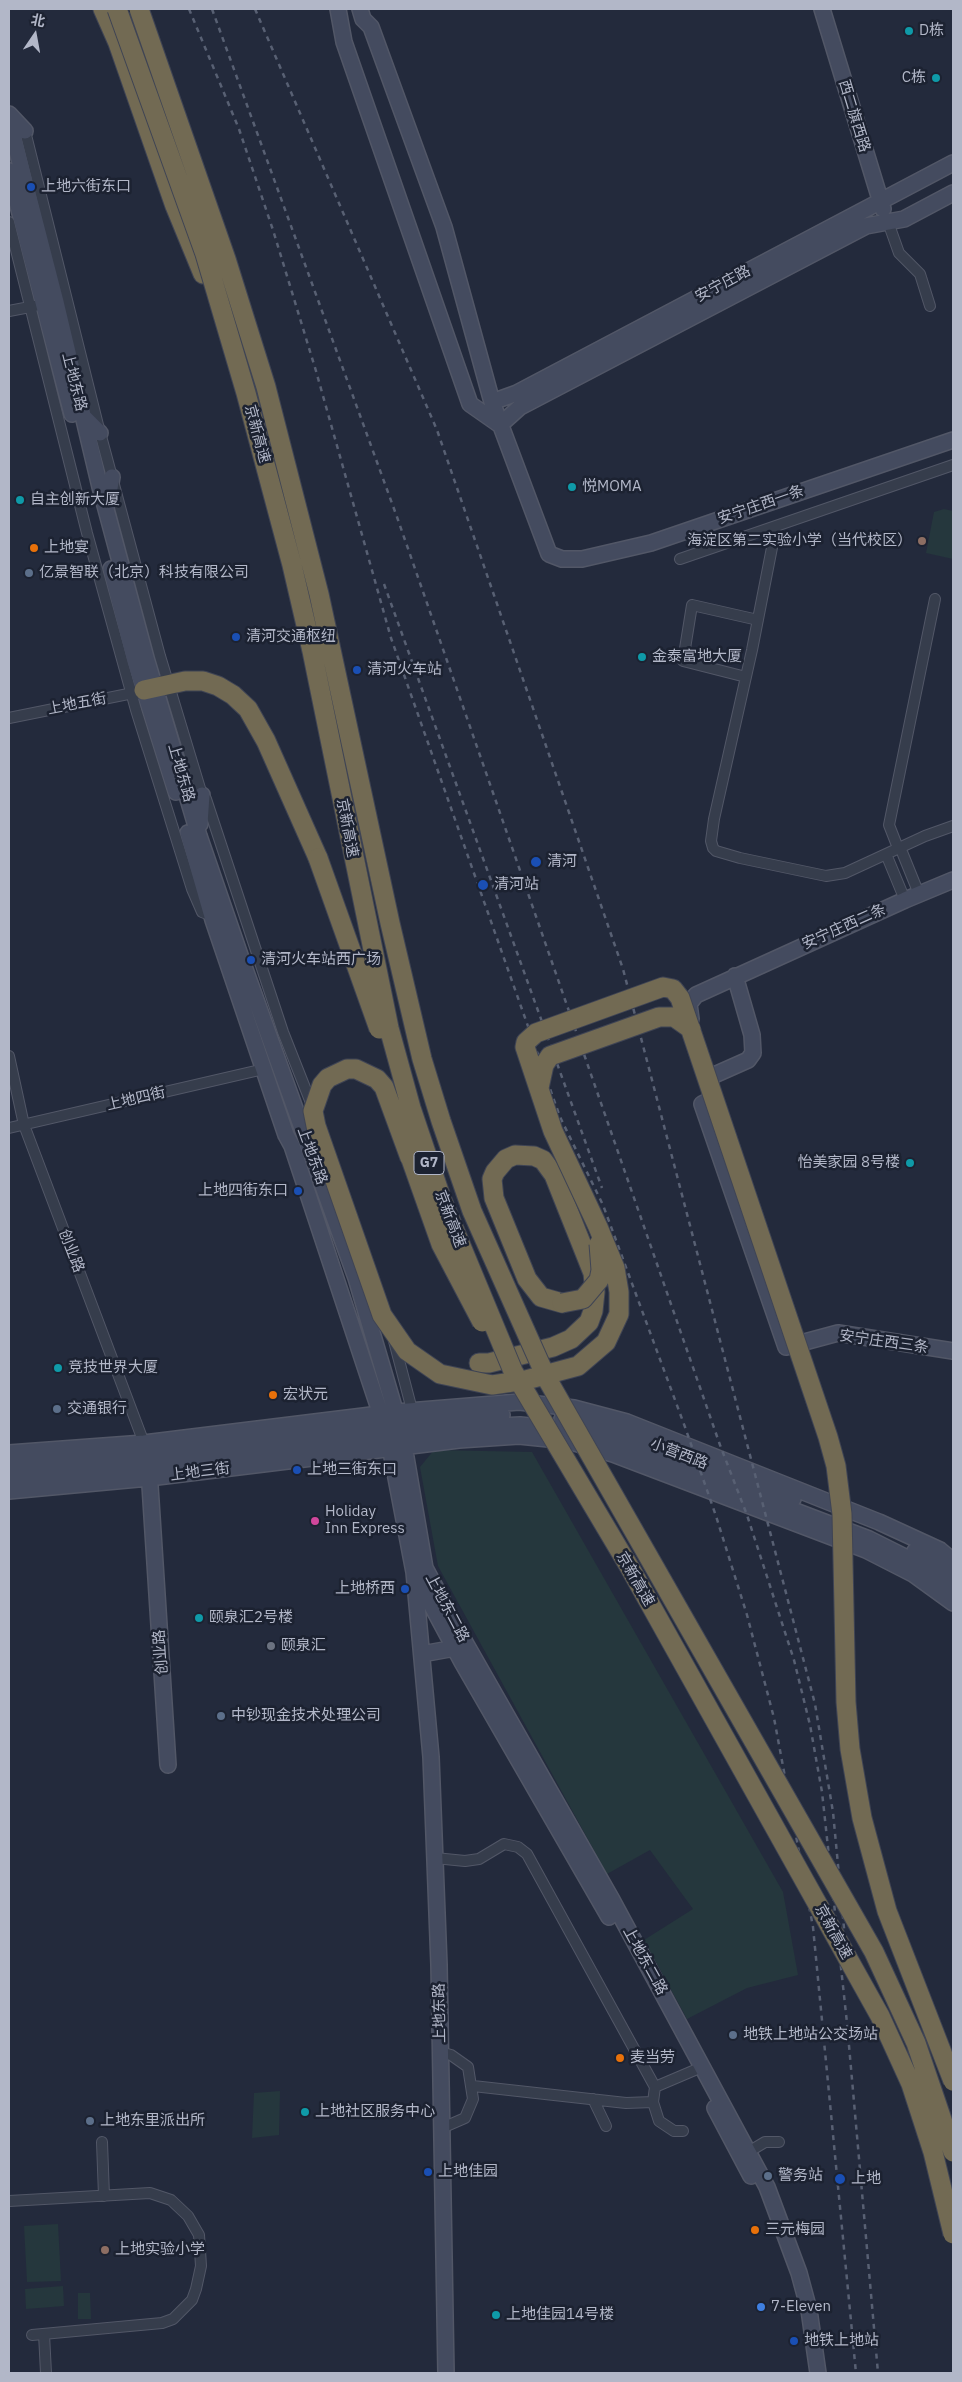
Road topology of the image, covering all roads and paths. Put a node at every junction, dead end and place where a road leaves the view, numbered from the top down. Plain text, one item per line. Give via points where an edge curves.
1 (103, 9) edge
2 (117, 9) edge
3 (139, 9) edge
4 (338, 9) edge
5 (360, 9) edge
6 (822, 9) edge
7 (9, 114) edge
8 (9, 120) edge
9 (25, 131) joint
10 (953, 163) edge
11 (9, 171) edge
12 (953, 193) edge
13 (880, 201) junction
14 (9, 222) edge
15 (888, 222) junction
16 (43, 282) junction
17 (43, 304) junction
18 (930, 306) dead end
19 (9, 311) edge
20 (225, 324) junction
21 (492, 402) junction
22 (82, 415) junction
23 (500, 425) junction
24 (100, 433) junction
25 (953, 440) edge
26 (953, 465) edge
27 (112, 477) junction
28 (106, 509) junction
29 (776, 527) junction
30 (680, 559) dead end
31 (935, 599) dead end
32 (758, 620) junction
33 (746, 677) junction
34 (150, 689) junction
35 (9, 718) edge
36 (202, 795) junction
37 (953, 826) edge
38 (199, 836) junction
39 (899, 848) junction
40 (886, 854) junction
41 (953, 880) edge
42 (919, 894) junction
43 (905, 900) junction
44 (735, 976) junction
45 (688, 1021) junction
46 (9, 1056) edge
47 (264, 1069) junction
48 (712, 1076) junction
49 (539, 1089) junction
50 (24, 1125) junction
51 (9, 1128) edge
52 (410, 1158) junction
53 (584, 1198) junction
54 (953, 1351) edge
55 (479, 1363) dead end
56 (513, 1371) junction
57 (412, 1410) junction
58 (393, 1430) junction
59 (9, 1453) edge
60 (147, 1461) junction
61 (9, 1464) edge
62 (9, 1479) edge
63 (9, 1491) edge
64 (953, 1560) edge
65 (420, 1570) junction
66 (953, 1574) edge
67 (953, 1588) edge
68 (953, 1603) edge
69 (455, 1648) junction
70 (422, 1654) junction
71 (168, 1765) dead end
72 (435, 1858) junction
73 (440, 2052) junction
74 (695, 2070) junction
75 (953, 2081) edge
76 (473, 2086) junction
77 (655, 2086) junction
78 (593, 2099) junction
79 (653, 2102) junction
80 (606, 2126) dead end
81 (442, 2128) junction
82 (683, 2131) dead end
83 (102, 2142) dead end
84 (779, 2142) dead end
85 (750, 2151) junction
86 (953, 2152) edge
87 (104, 2196) junction
88 (9, 2201) edge
89 (953, 2234) edge
90 (44, 2334) junction
91 (32, 2336) dead end
92 (46, 2373) edge
93 (446, 2373) edge
94 (809, 2373) edge
95 (818, 2373) edge

1 - 20 highway, bridge via 176,206
2 - 20 highway, 京新高速 / G7, bridge via 205,254
3 - 86 highway, 京新高速 / G7, bridge via 226,259 269,396 319,594 420,1050 472,1210 546,1377 874,1952 916,2043
4 - 23 street via 344,42 470,404
5 - 21 street, 安宁庄西一条 via 371,28 444,227
6 - 13 street, 西二旗西路
7 - 9 street
8 - 16 street, 上地东路
9 - 16 street
10 - 13 street, 安宁庄路
11 - 16 street, 上地东路
12 - 15 street, 安宁庄路 via 904,219
13 - 15 street, 西二旗西路
13 - 21 street, 安宁庄路 via 517,393
14 - 16 street
15 - 18 street via 899,252 920,274
15 - 23 street, 安宁庄路 via 866,226 520,407
16 - 17 street, 上地东路
16 - 24 street
17 - 19 street
17 - 22 street, 上地东路
17 - 34 street, 上地东路 via 135,661
20 - 56 highway, 京新高速 / G7, bridge via 294,574 388,1028 442,1200
21 - 23 street, 安宁庄西一条
22 - 24 street
22 - 28 street, 上地东路
23 - 25 street, 安宁庄西一条 via 549,554 562,559 582,559 650,543
24 - 27 street
26 - 29 street
27 - 28 street
27 - 34 street
28 - 34 street, 上地东路
29 - 30 street
29 - 32 street
31 - 39 street via 888,825
32 - 33 street
32 - 33 street via 692,605 683,661
33 - 40 street via 714,819 713,848 740,858 826,876 845,873
34 - 35 street, 上地五街
34 - 36 street
34 - 38 street, 上地东路
34 - 47 street, 上地东路 via 212,916
34 - 52 highway, bridge via 185,681 203,681 218,686 234,695 248,709 266,741 318,858 380,1032
36 - 38 street
36 - 57 street via 282,1032 302,1076 374,1279
37 - 39 street
38 - 58 street, 上地东路 via 269,1042 356,1278
39 - 40 street
39 - 42 street
40 - 43 street
41 - 42 street, 安宁庄西二条
42 - 43 street, 安宁庄西二条
43 - 44 street, 安宁庄西二条
44 - 48 street via 752,1035 753,1053 748,1060
44 - 48 street, 安宁庄西二条 via 696,995 689,1004 689,1014
45 - 49 highway, bridge via 659,1017 550,1056 544,1065
45 - 49 highway, bridge via 674,989 662,987 536,1033 529,1037 525,1047
45 - 75 highway, bridge via 836,1466 842,1514 846,1702 862,1818 887,1911
46 - 50 street, 创业路
47 - 50 street, 上地四街
47 - 58 street, 上地东路 via 376,1400
48 - 54 street, 安宁庄西三条 via 710,1100 702,1104 786,1347 838,1333
49 - 53 highway, bridge via 553,1131
50 - 51 street, 上地四街
50 - 60 street, 创业路
52 - 53 highway, bridge via 384,1087 377,1079 356,1069 347,1069 328,1078 322,1085 313,1112 316,1126 382,1315 407,1351 440,1374 492,1385 526,1380 578,1366 606,1342 619,1314 620,1292 615,1268
52 - 56 highway, bridge via 441,1244 473,1309
53 - 55 highway, bridge via 601,1255 599,1280 583,1299 562,1303 541,1297 527,1279 494,1198 492,1179 495,1172 506,1159 523,1154 538,1158 549,1167 592,1273 595,1292 589,1322 571,1339 553,1347
56 - 89 highway, 京新高速 / G7, bridge via 630,1568 880,2016 914,2093 933,2152
57 - 58 street, 小营西路
57 - 64 street, 小营西路 via 519,1402 574,1408 627,1422 879,1522 940,1550
58 - 60 street, 上地三街
58 - 60 street, 上地三街
58 - 65 street, 上地东路
58 - 66 street, 小营西路 via 519,1414 572,1420 624,1433 875,1531 934,1560
58 - 67 street, 小营西路 via 520,1425 570,1430 619,1444 869,1539 927,1568
58 - 68 street, 小营西路 via 459,1440 519,1436 568,1441 613,1454 866,1550 913,1574
59 - 60 street, 上地三街
60 - 61 street, 上地三街
60 - 62 street, 上地三街
60 - 63 street, 上地三街
60 - 71 street, 创业路
65 - 69 street, 上地东二路
65 - 70 street, 上地东路
65 - 85 street, 上地东二路 via 612,1900
69 - 70 street
69 - 74 street, 上地东二路
70 - 72 street, 上地东路
72 - 73 street, 上地东路
72 - 77 street via 479,1859 504,1844 518,1847 527,1854
73 - 76 street via 451,2055 468,2068
73 - 81 street, 上地东路
74 - 77 street
74 - 94 street, 上地东二路 via 773,2224 796,2300
76 - 78 street
76 - 81 street via 473,2099 465,2118
77 - 79 street
78 - 79 street via 626,2104
78 - 80 street
79 - 82 street via 659,2120 674,2131
81 - 93 street, 上地东路
83 - 87 street
84 - 85 street via 765,2142
85 - 95 street, 上地东二路 via 799,2273
87 - 88 street
87 - 90 street via 150,2193 171,2200 188,2216 199,2235 202,2266 192,2300 173,2319 162,2323
90 - 91 street
90 - 92 street

